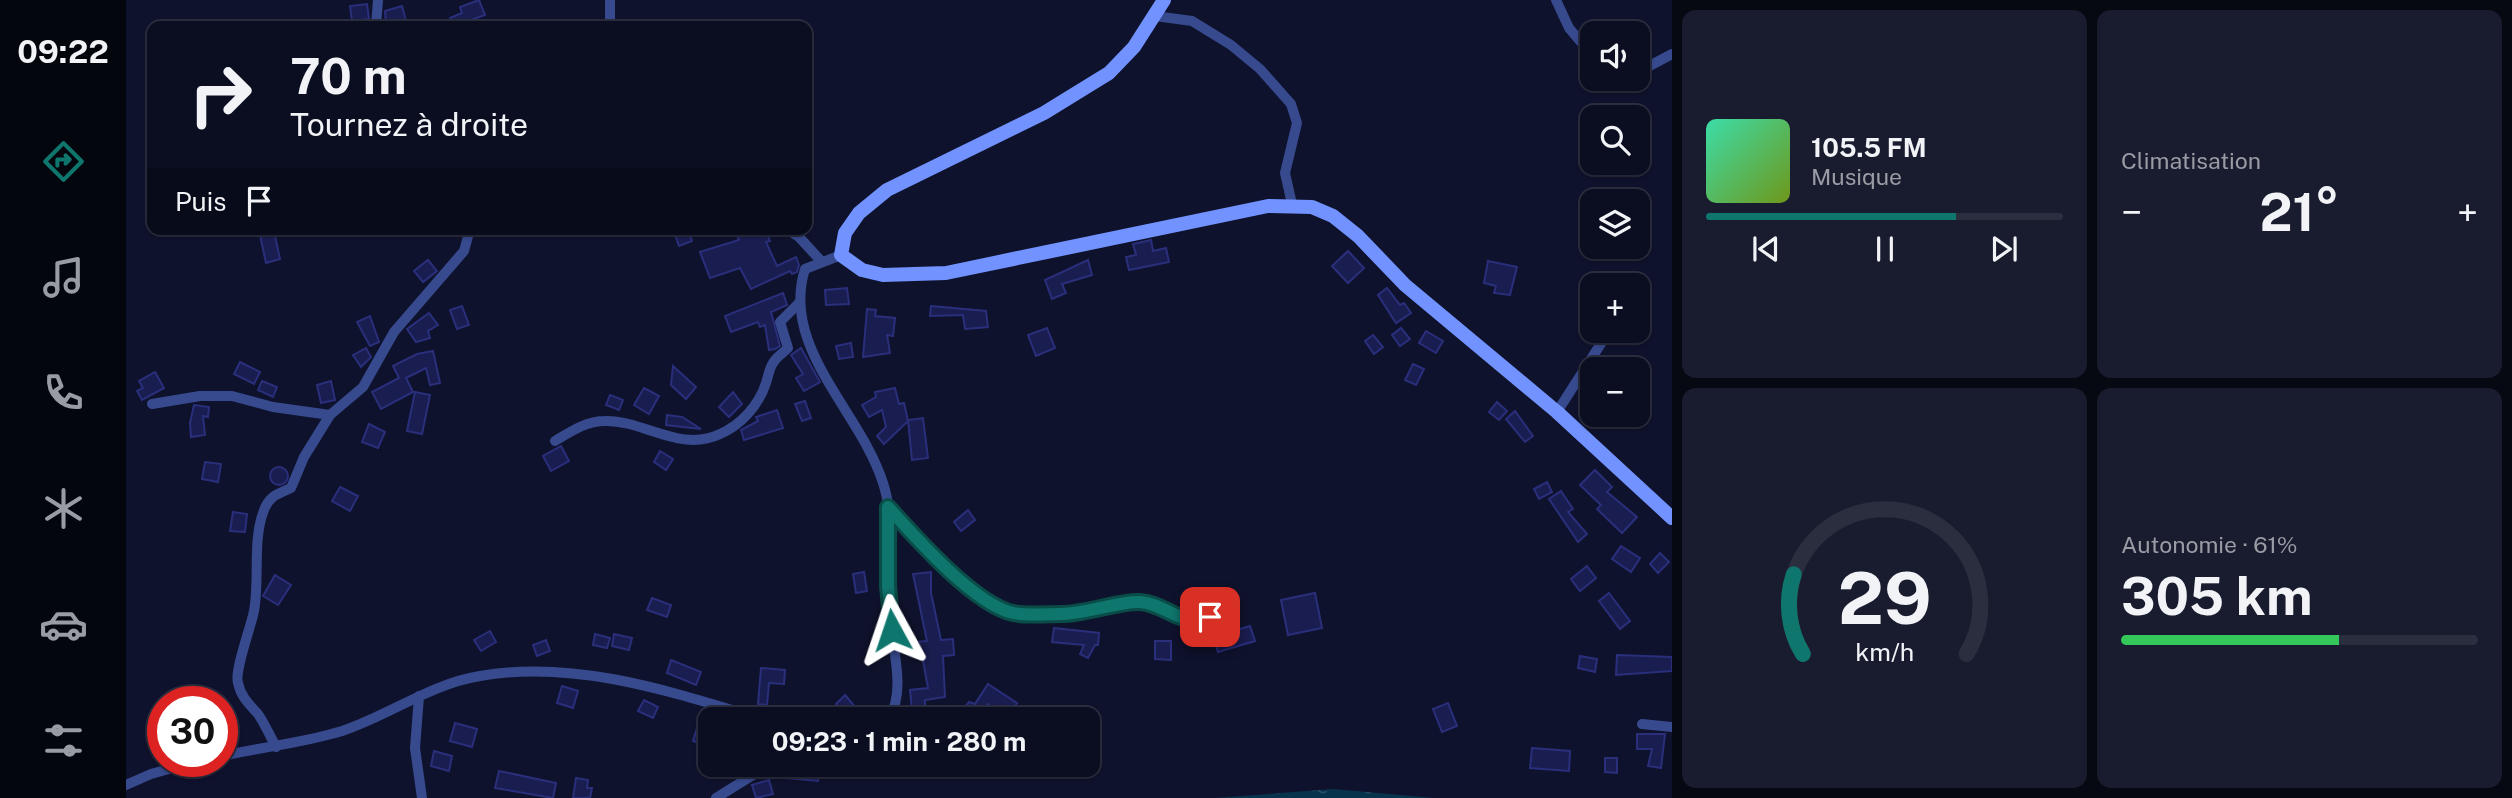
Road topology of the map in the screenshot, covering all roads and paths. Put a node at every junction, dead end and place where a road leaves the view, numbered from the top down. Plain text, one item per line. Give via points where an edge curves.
1 (377, 0) edge
2 (610, 0) edge
3 (1164, 0) edge
4 (1556, 0) edge
5 (1155, 16) junction
6 (376, 21) edge
7 (610, 21) edge
8 (1580, 41) edge
9 (1672, 54) edge
10 (1650, 66) edge
11 (1292, 204) junction
12 (468, 235) edge
13 (795, 235) edge
14 (841, 255) junction
15 (822, 262) junction
16 (799, 303) junction
17 (1601, 343) edge
18 (152, 404) dead end
19 (1557, 412) junction
20 (330, 415) junction
21 (555, 441) dead end
22 (888, 507) junction
23 (1672, 518) edge
24 (1210, 617) dead end
25 (419, 696) junction
26 (719, 707) edge
27 (894, 707) edge
28 (1642, 723) dead end
29 (1672, 727) edge
30 (276, 747) junction
31 (238, 753) edge
32 (147, 776) edge
33 (750, 777) edge
34 (126, 785) edge
35 (422, 798) edge
36 (716, 798) edge

1 - 6 street
2 - 7 street
3 - 5 main road
4 - 8 street
5 - 11 street via 1192,21 1231,45 1291,104 1297,123 1285,173
5 - 14 main road via 1109,73 1074,97 879,195 845,233
9 - 10 street
11 - 14 main road via 1130,232 946,273 883,275 862,270
11 - 19 main road via 1333,216 1405,285
12 - 20 street via 464,251 394,332 363,387
13 - 15 street
14 - 15 street
15 - 16 street via 804,269
16 - 21 street via 780,322 788,348 771,365 757,402 719,435 695,439 659,436 640,426 605,421 576,428
16 - 22 street via 812,352 871,455
17 - 19 street
18 - 20 street via 232,396
19 - 23 main road
20 - 30 street via 291,488 276,493 265,507 258,589 236,671 241,694
22 - 24 street via 956,576 1013,613 1061,614 1135,602 1153,604 1192,622
22 - 27 street via 888,586 897,669
25 - 26 street via 480,676 541,670 655,689
25 - 30 street via 343,730
25 - 35 street via 415,748
28 - 29 street
30 - 31 street
32 - 34 street
33 - 36 street

